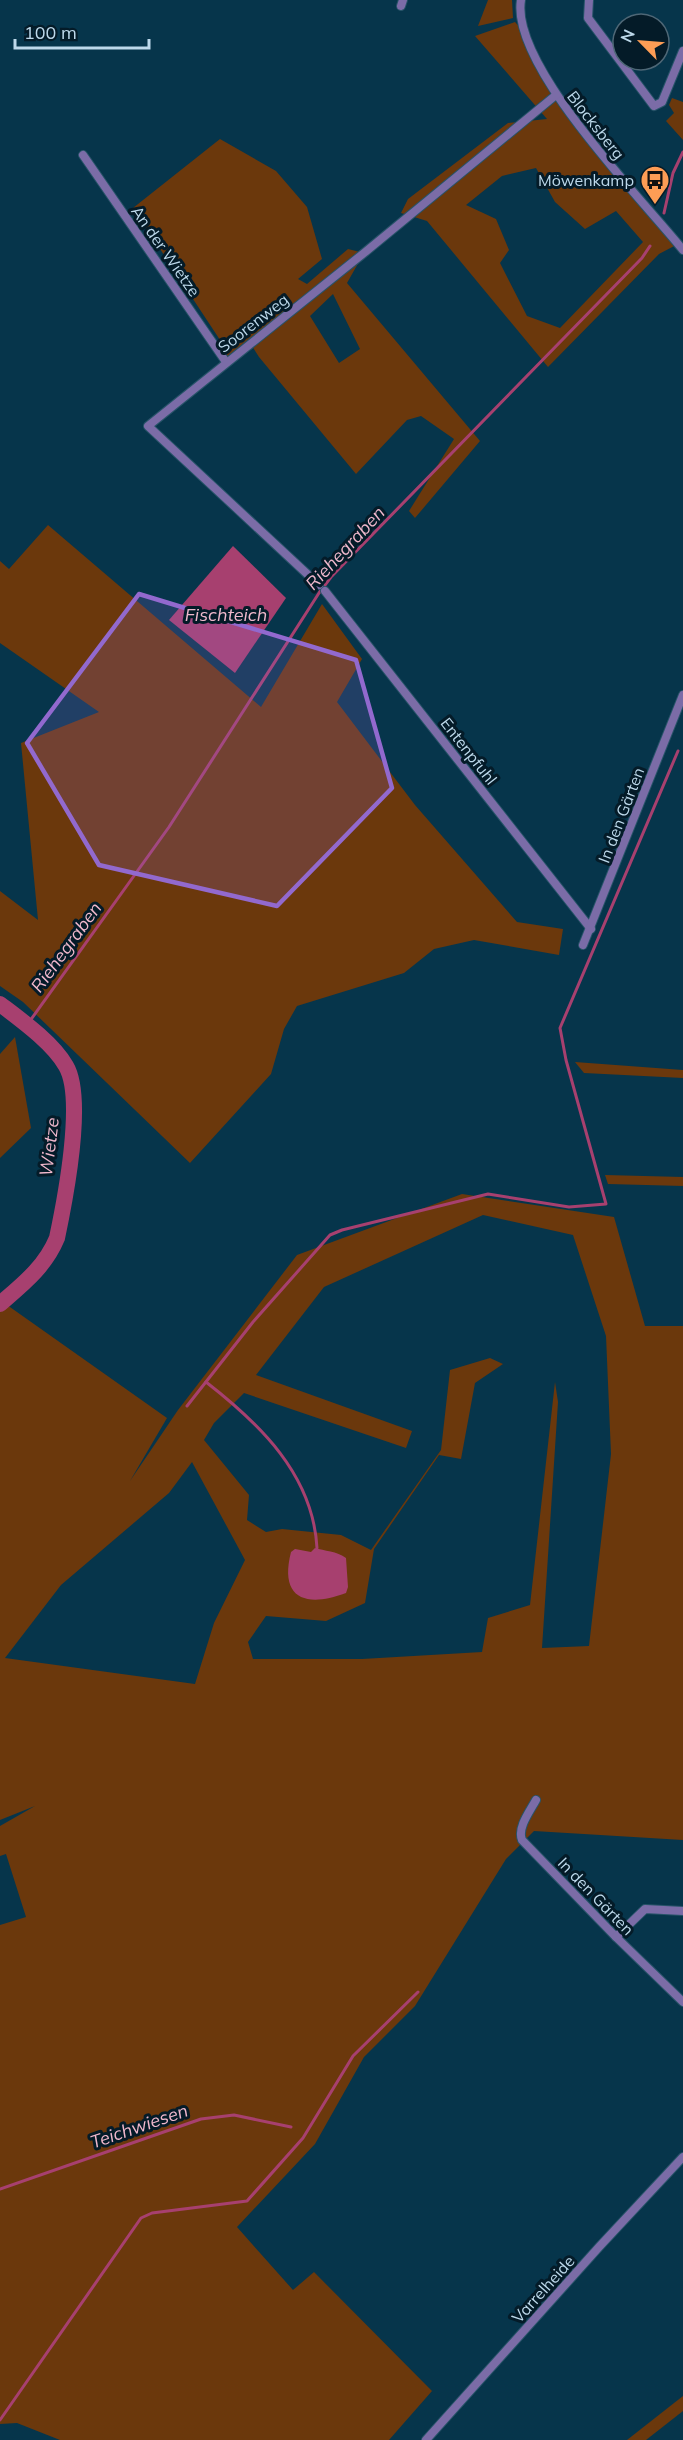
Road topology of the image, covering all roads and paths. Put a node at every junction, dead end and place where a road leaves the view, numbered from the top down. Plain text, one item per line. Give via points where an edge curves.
1 (521, 0) edge
2 (589, 0) edge
3 (683, 51) edge
4 (556, 94) junction
5 (83, 155) dead end
6 (681, 245) edge
7 (226, 362) junction
8 (322, 588) joint
9 (683, 695) edge
10 (591, 928) junction
11 (583, 945) dead end
12 (536, 1800) dead end
13 (683, 1911) edge
14 (616, 1937) junction
15 (683, 2002) edge
16 (683, 2157) edge
17 (426, 2440) edge

1 - 4 street, Blocksberg via 522,30
2 - 3 street via 588,18 654,106 662,102
4 - 6 street, Blocksberg via 609,164
4 - 7 street, Soorenweg via 364,254
5 - 7 street, An der Wietze
7 - 8 street, Soorenweg via 148,426
8 - 10 street, Entenpfuhl
9 - 10 street, In den Gärten
10 - 11 street, In den Gärten
12 - 14 street, In den Gärten via 522,1829 522,1840
13 - 14 street via 645,1909
14 - 15 street, In den Gärten
16 - 17 street, Varrelheide

